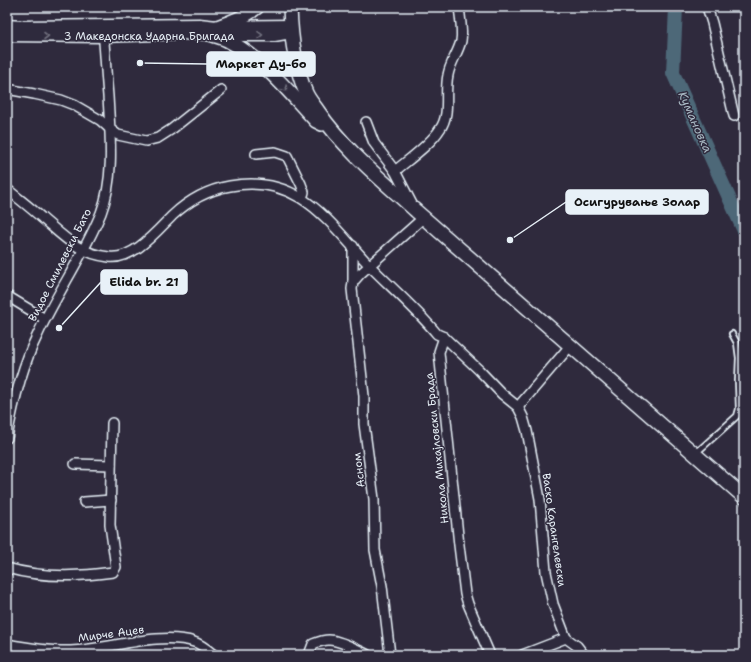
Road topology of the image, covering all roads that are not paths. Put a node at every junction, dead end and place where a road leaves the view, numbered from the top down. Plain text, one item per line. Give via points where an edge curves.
1 (257, 7) edge
2 (290, 7) edge
3 (458, 7) edge
4 (707, 7) edge
5 (7, 26) edge
6 (291, 29) junction
7 (213, 30) junction
8 (103, 31) junction
9 (7, 35) edge
10 (7, 89) edge
11 (221, 90) dead end
12 (734, 116) dead end
13 (366, 122) dead end
14 (110, 129) junction
15 (330, 129) junction
16 (256, 154) dead end
17 (395, 171) junction
18 (7, 189) edge
19 (302, 198) junction
20 (419, 215) junction
21 (352, 246) junction
22 (83, 250) junction
23 (370, 266) junction
24 (353, 282) junction
25 (7, 296) edge
26 (45, 319) junction
27 (732, 334) dead end
28 (444, 337) junction
29 (570, 346) junction
30 (518, 407) junction
31 (9, 409) edge
32 (112, 423) dead end
33 (7, 438) edge
34 (694, 455) junction
35 (75, 464) dead end
36 (111, 465) junction
37 (744, 497) edge
38 (111, 500) junction
39 (84, 502) dead end
40 (7, 568) edge
41 (566, 638) junction
42 (7, 644) edge
43 (73, 653) edge
44 (214, 655) edge
45 (310, 655) edge
46 (368, 655) edge
47 (390, 655) edge
48 (490, 655) edge
49 (522, 655) edge
50 (584, 655) edge

1 - 7 main road
2 - 6 main road
3 - 17 street via 461,40 447,76 445,121 432,139
4 - 12 street
5 - 8 street
6 - 7 street, 3 Македонска Ударна Бригада
6 - 15 main road via 296,63 307,95
7 - 8 street, 3 Македонска Ударна Бригада
7 -> 15 main road via 264,68 316,121
9 -> 8 street, 3 Македонска Ударна Бригада
8 - 14 street, Видое Смилевски Бато
10 - 14 street via 74,105
11 - 14 street via 158,138 146,141 128,138
13 - 17 street via 374,143
14 - 22 street, Видое Смилевски Бато via 111,150 106,193 101,213
15 - 20 main road
16 - 19 street via 275,152 287,156 304,192
17 - 20 street
18 - 22 street via 62,236
19 - 21 street via 332,223
19 - 22 street via 289,191 260,183 226,186 210,190 193,199 137,249 125,256 109,258
20 - 23 street
20 - 29 main road
21 - 23 street
21 - 24 street, Асном
22 - 26 street, Видое Смилевски Бато
23 - 24 street
23 - 28 street via 437,334
24 - 47 street, Асном via 364,396 364,424 374,499 375,550
25 - 26 street
26 - 31 street, Видое Смилевски Бато
27 - 34 lane via 737,342 739,358 737,416
28 - 30 street, Васко Карангелевски
28 - 48 street, Никола Михајловски Брада via 439,352 466,594
29 - 30 street
29 - 34 main road
30 - 41 street, Васко Карангелевски via 527,430 540,499 546,572 553,604
31 - 33 street, Видое Смилевски Бато
32 - 36 street
34 - 37 main road
35 - 36 street
36 - 38 street
38 - 39 street
38 - 40 street via 110,525 116,567 113,572 44,575
41 - 49 street
41 - 50 street
42 - 43 street, Мирче Ацев
43 - 44 street, Мирче Ацев via 177,639 194,642
45 - 46 street via 313,644 322,640 349,646

